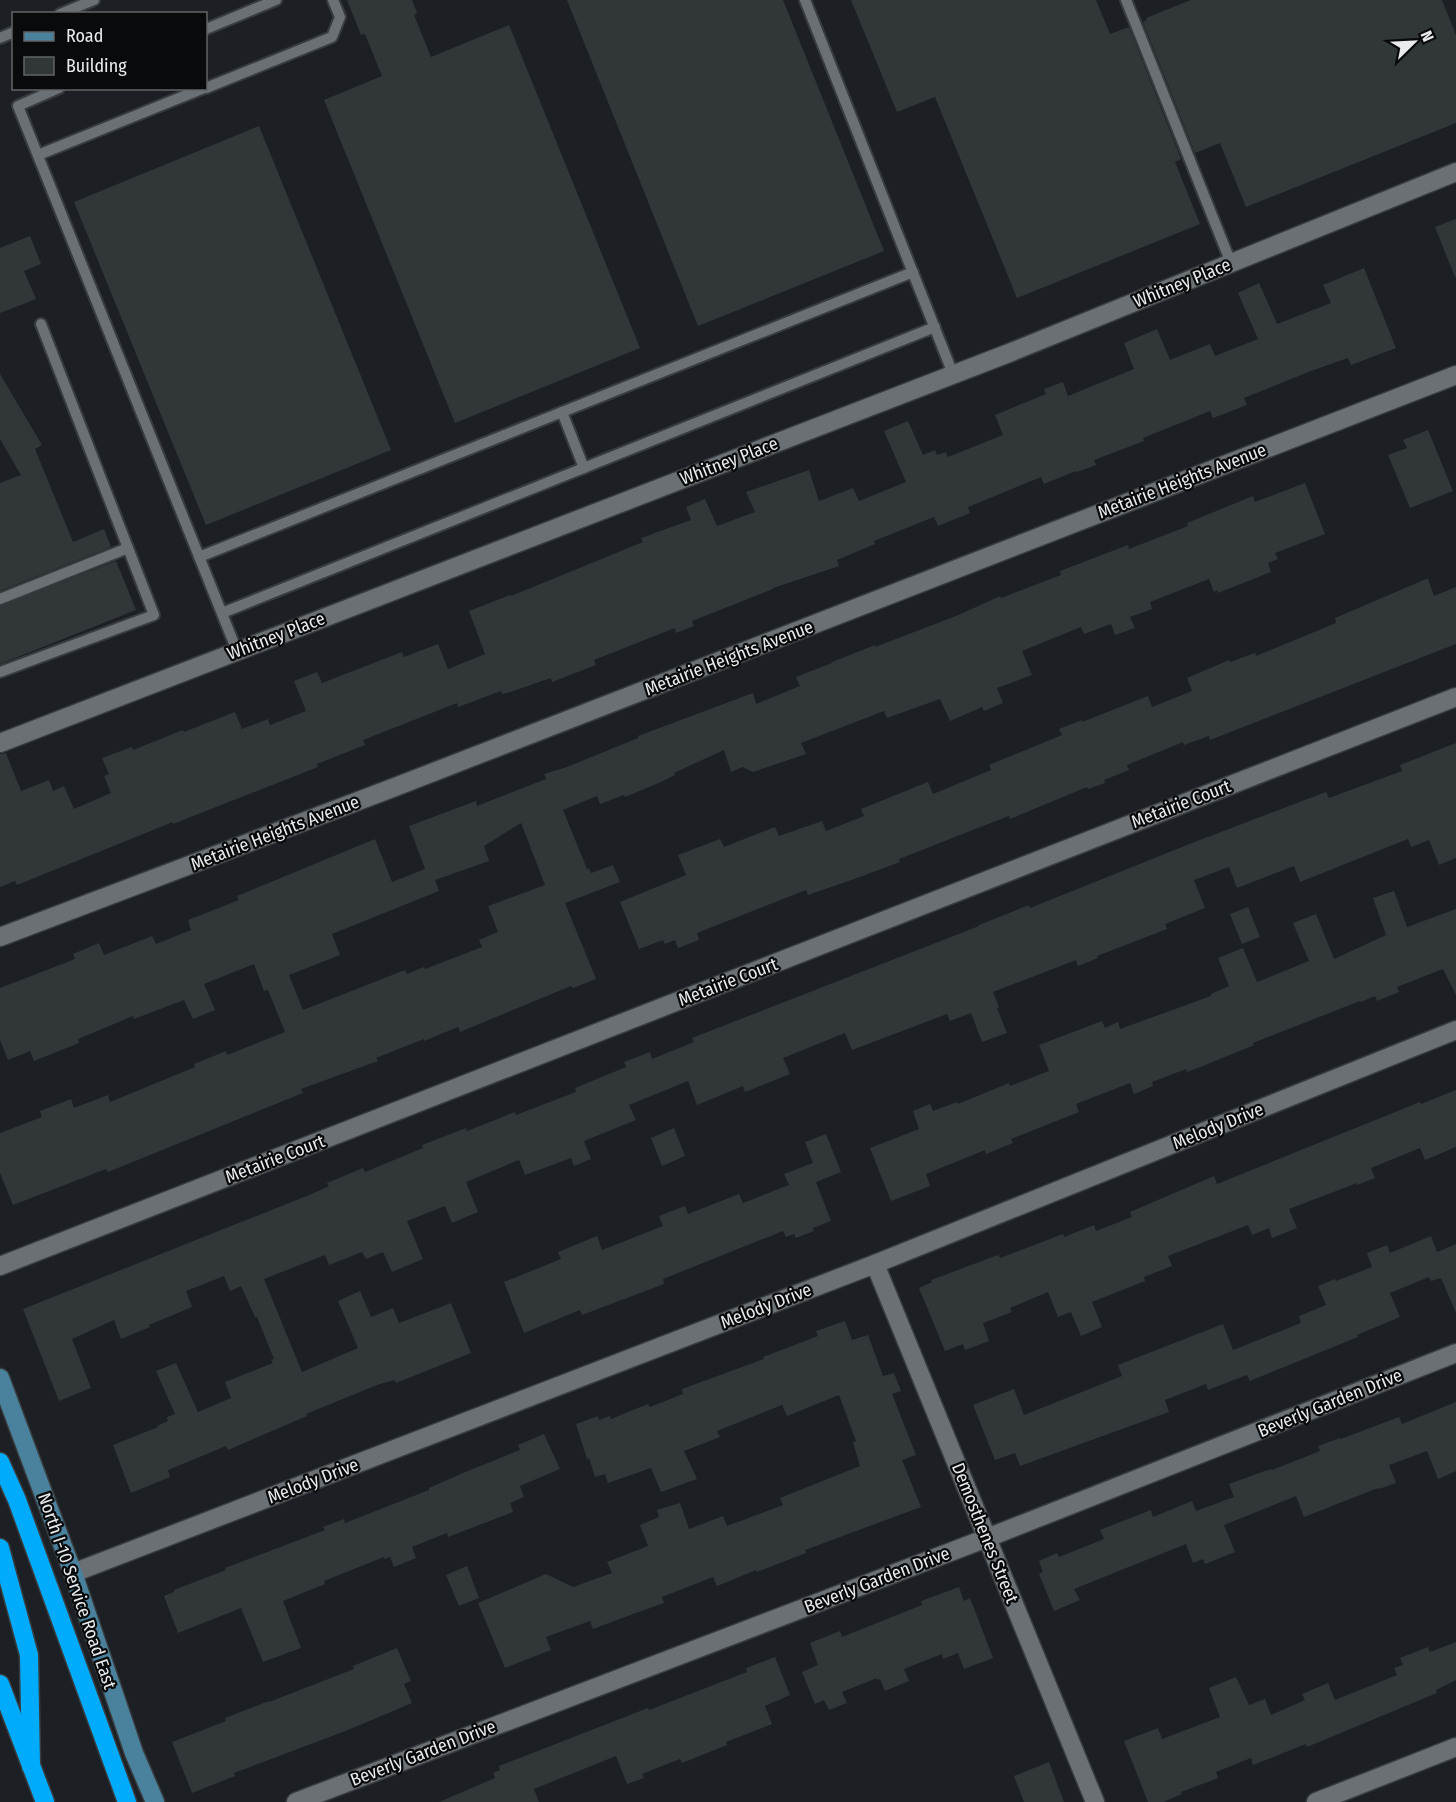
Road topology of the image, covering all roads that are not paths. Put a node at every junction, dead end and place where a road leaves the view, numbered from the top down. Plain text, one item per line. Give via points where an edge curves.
1 (93, 0) edge
2 (276, 0) edge
3 (333, 0) edge
4 (805, 0) edge
5 (1126, 0) edge
6 (65, 12) edge
7 (207, 29) edge
8 (207, 87) edge
9 (54, 90) edge
10 (200, 90) edge
11 (38, 155) junction
12 (1456, 172) edge
13 (1231, 263) junction
14 (912, 272) junction
15 (41, 324) dead end
16 (935, 327) junction
17 (953, 374) junction
18 (1454, 380) edge
19 (562, 412) junction
20 (584, 468) junction
21 (128, 548) junction
22 (199, 557) junction
23 (0, 599) edge
24 (222, 613) junction
25 (237, 651) junction
26 (0, 672) edge
27 (1456, 697) edge
28 (0, 743) edge
29 (0, 937) edge
30 (1456, 1030) edge
31 (875, 1264) junction
32 (0, 1266) edge
33 (1456, 1353) edge
34 (0, 1378) edge
35 (0, 1462) edge
36 (987, 1538) junction
37 (0, 1548) edge
38 (73, 1573) junction
39 (0, 1684) edge
40 (1456, 1747) edge
41 (31, 1766) junction
42 (45, 1802) edge
43 (127, 1802) edge
44 (155, 1802) edge
45 (296, 1802) edge
46 (1095, 1802) edge
47 (1316, 1802) edge

1 - 6 lane
2 - 7 lane
3 - 8 lane via 340,17 332,37
4 - 14 lane
5 - 13 lane
9 - 11 lane via 18,105
10 - 11 lane
11 - 22 lane
12 - 13 street, Whitney Place
13 - 17 street, Whitney Place
14 - 16 lane
14 - 19 lane
15 - 21 lane
16 - 17 lane
16 - 20 lane
17 - 25 street, Whitney Place
18 - 29 street, Metairie Heights Avenue
19 - 20 lane
19 - 22 lane
20 - 24 lane
21 - 23 lane
21 - 26 lane via 154,615
22 - 24 lane
24 - 25 lane
25 - 28 street, Whitney Place
27 - 32 street, Metairie Court
30 - 31 street, Melody Drive
31 - 36 street, Demosthenes Street
31 - 38 street, Melody Drive
33 - 36 street, Beverly Garden Drive
34 - 38 street, North I-10 Service Road East
35 - 43 highway
36 - 45 street, Beverly Garden Drive
36 - 46 street, Demosthenes Street
37 - 41 highway via 29,1655
38 - 44 street, North I-10 Service Road East via 130,1742
39 - 41 highway
40 - 47 street
41 - 42 highway

